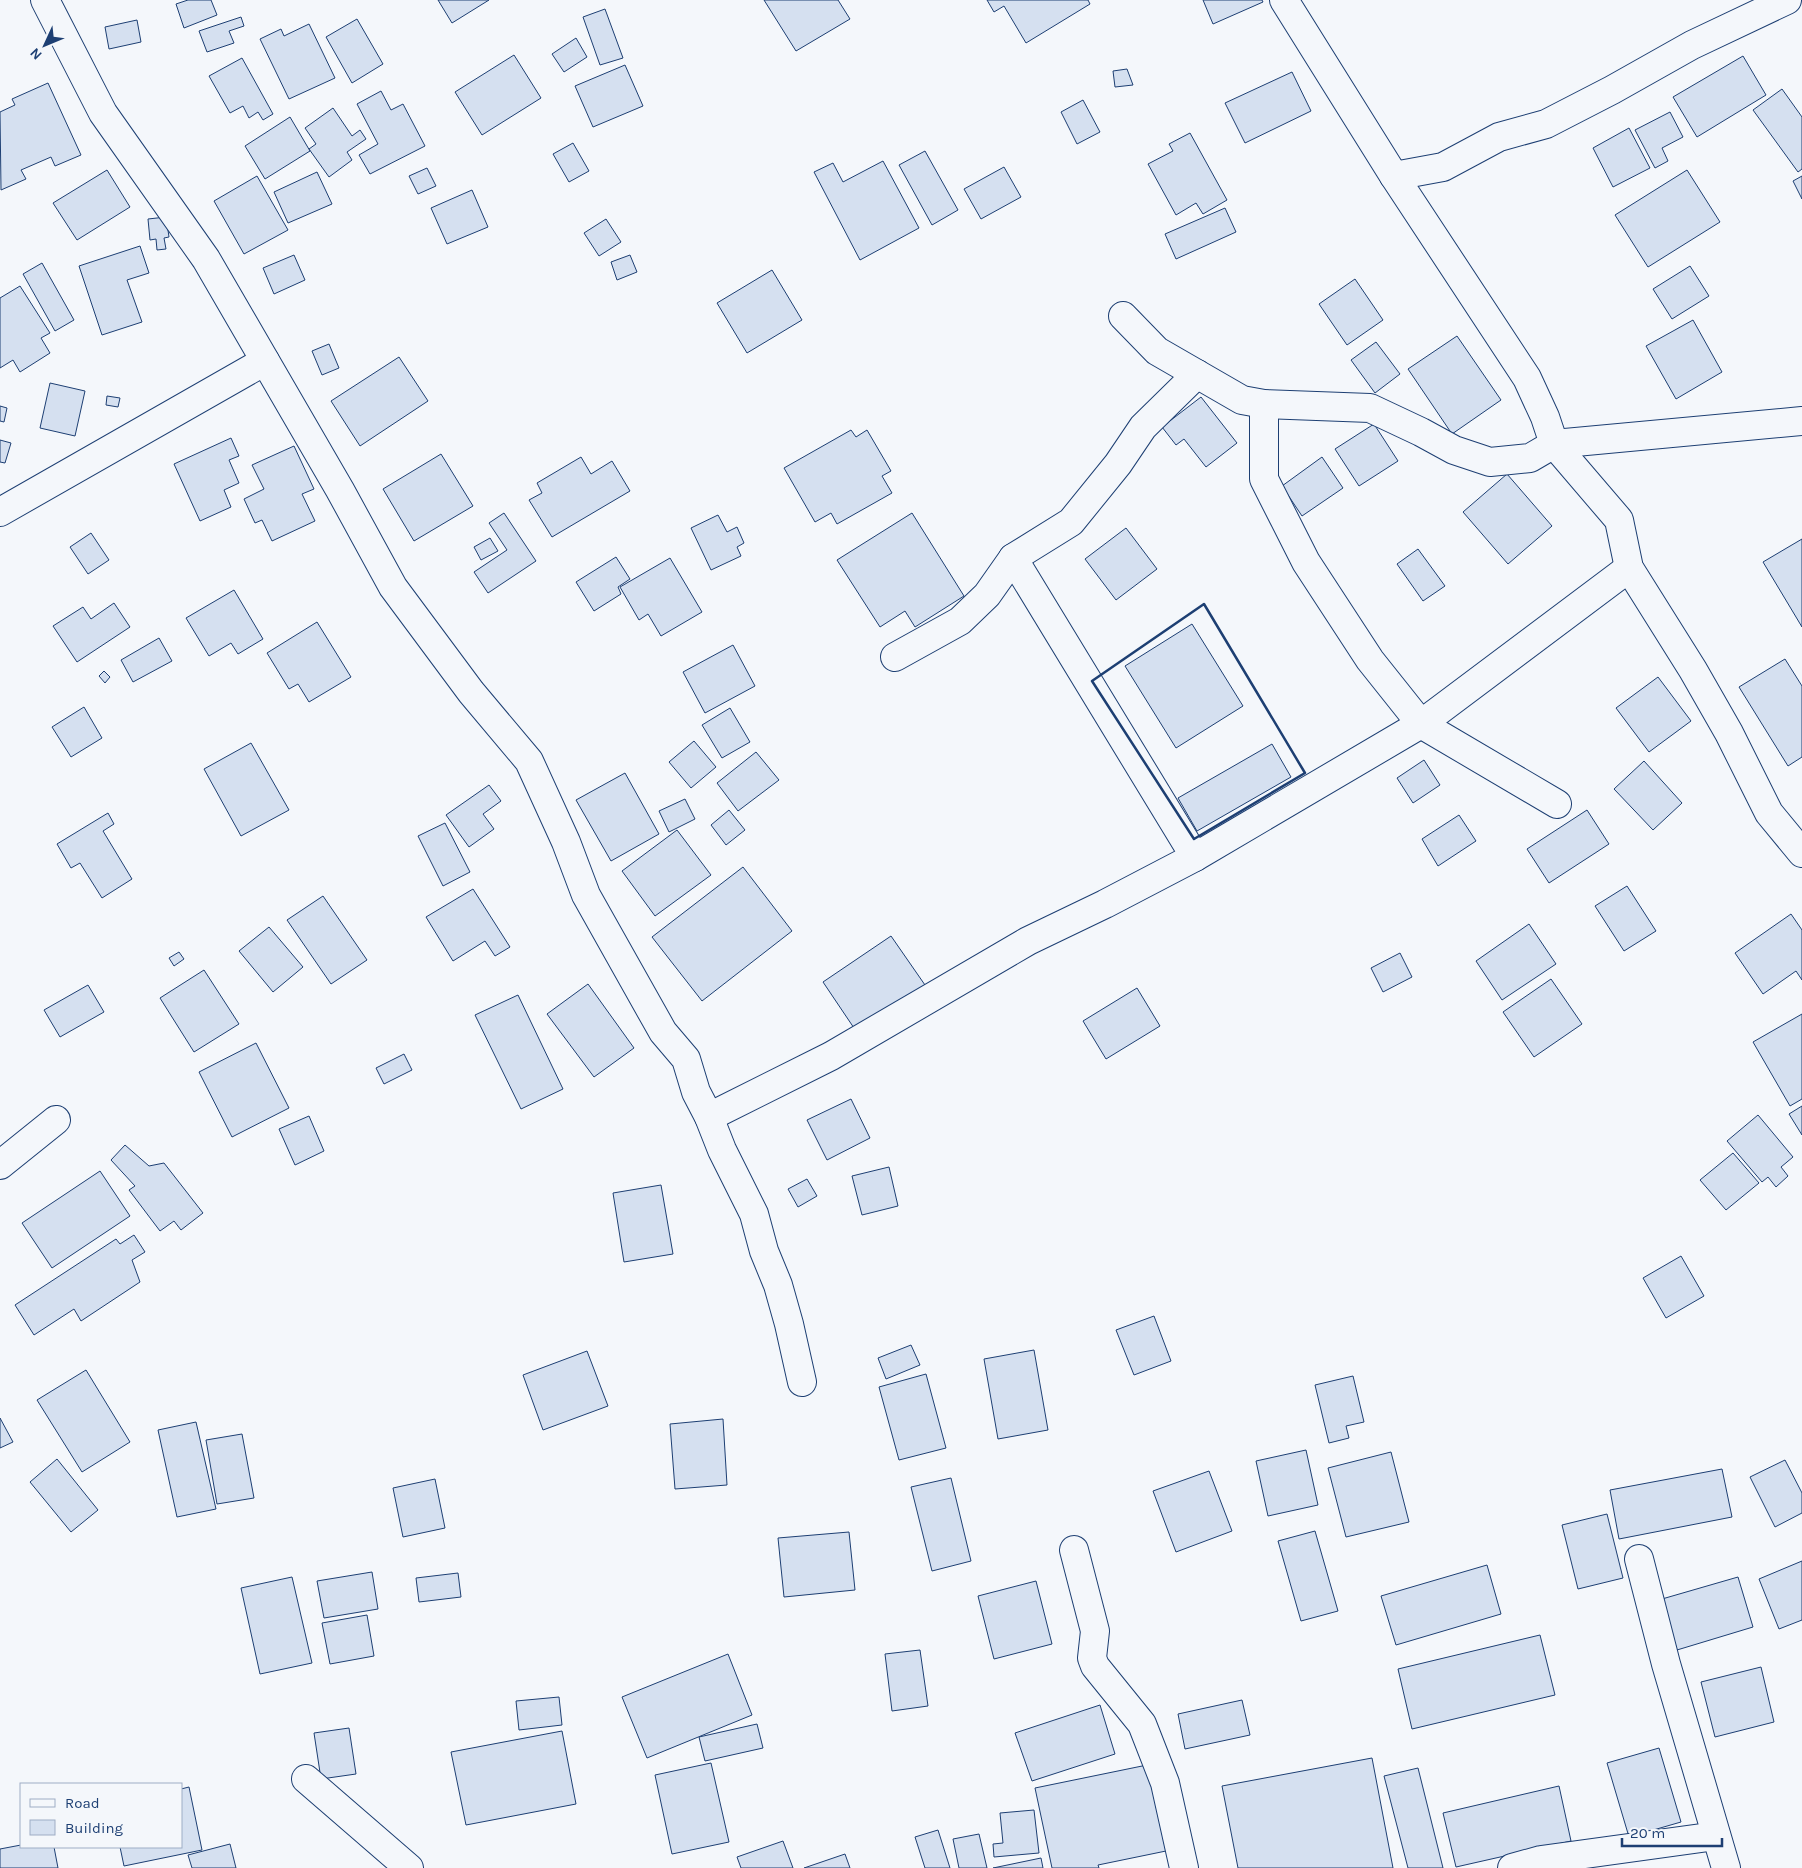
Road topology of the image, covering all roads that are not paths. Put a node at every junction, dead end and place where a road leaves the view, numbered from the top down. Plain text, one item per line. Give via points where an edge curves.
1 (45, 0) edge
2 (1284, 0) edge
3 (1788, 0) edge
4 (1394, 176) junction
5 (1123, 316) dead end
6 (266, 361) junction
7 (1198, 374) junction
8 (1264, 404) junction
9 (1802, 422) edge
10 (1554, 444) junction
11 (0, 512) edge
12 (1013, 558) junction
13 (1629, 568) junction
14 (895, 657) dead end
15 (1421, 724) junction
16 (1557, 804) dead end
17 (1802, 853) edge
18 (1195, 857) junction
19 (709, 1117) junction
20 (56, 1120) dead end
21 (0, 1166) edge
22 (802, 1382) dead end
23 (1074, 1550) dead end
24 (1639, 1559) dead end
25 (306, 1778) dead end
26 (1716, 1836) junction
27 (409, 1868) edge
28 (1184, 1868) edge
29 (1512, 1868) edge
30 (1726, 1868) edge

1 - 6 street via 104,113 206,259
2 - 4 street
3 - 4 street via 1692,45 1546,124 1499,137 1443,167
4 - 10 street via 1527,378
5 - 7 street via 1157,351
6 - 11 street
6 - 19 street via 393,587 471,692 529,762 586,895 663,1032 686,1059 696,1092
7 - 8 street via 1242,400
7 - 12 street via 1143,427 1071,522
8 - 10 street via 1370,408 1454,450 1490,462 1530,458
8 - 15 street via 1264,479 1306,562 1370,660
9 - 10 street
10 - 13 street via 1619,520
12 - 14 street via 987,595 960,621
12 - 18 street
13 - 15 street
13 - 17 street via 1693,670 1769,813
15 - 16 street
15 - 18 street
18 - 19 street via 1028,941 831,1056
19 - 22 street via 754,1214 764,1251 778,1284
20 - 21 street
23 - 28 street via 1095,1630 1092,1658 1142,1724 1165,1783
24 - 26 street
25 - 27 street
26 - 29 street via 1541,1860
26 - 30 street

